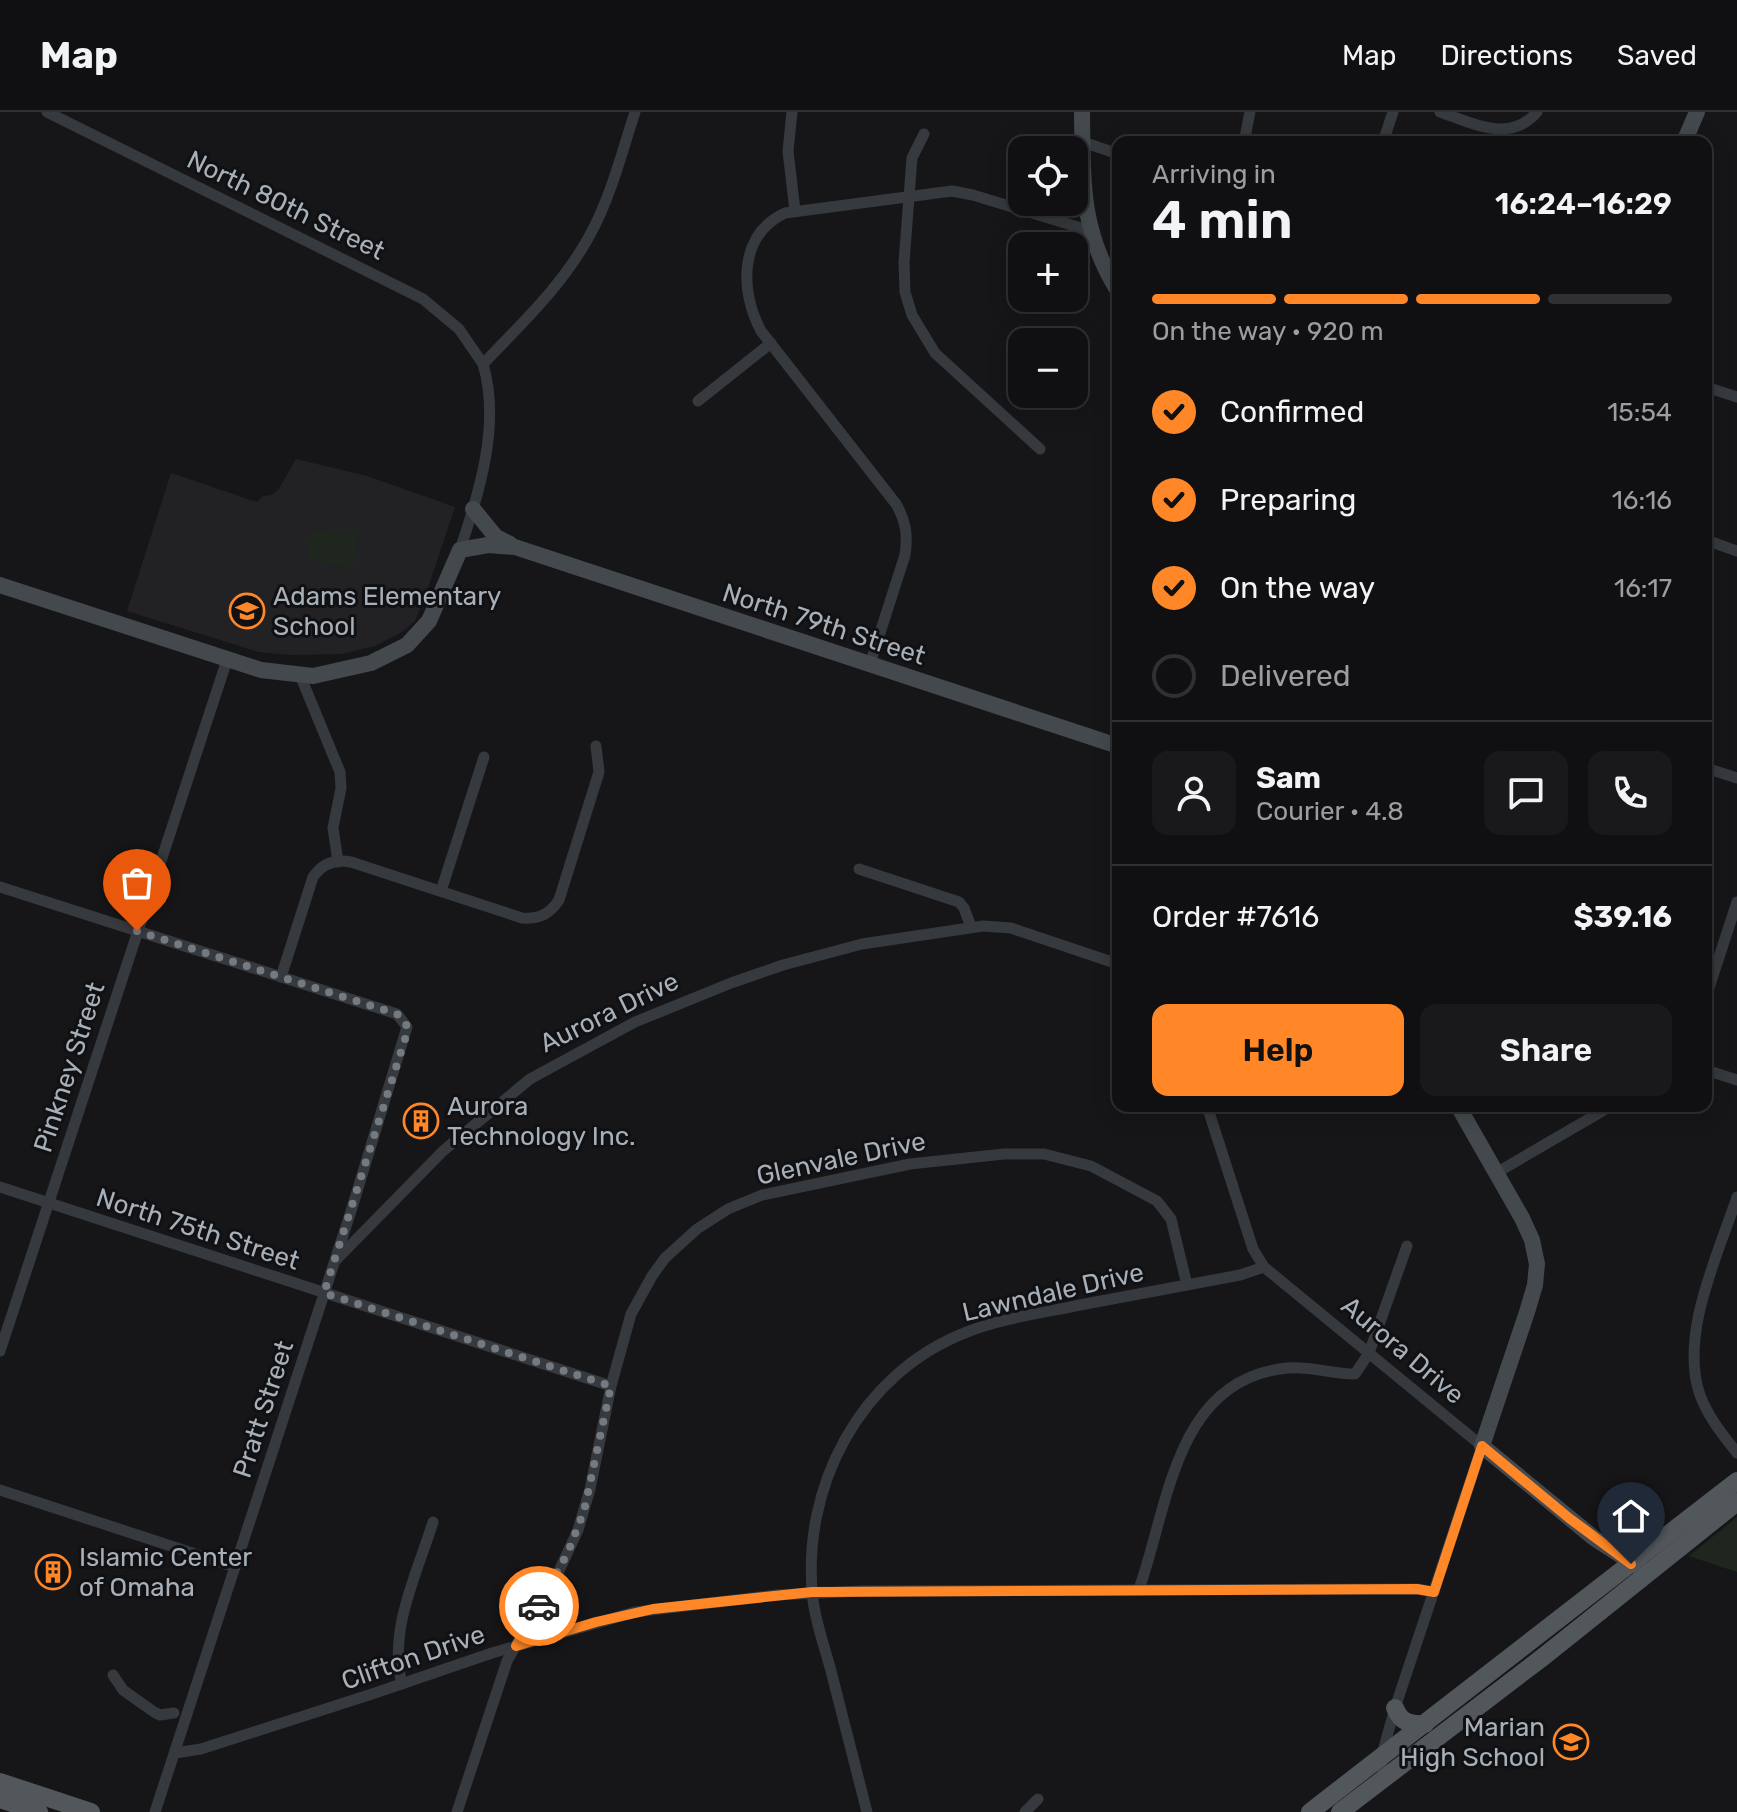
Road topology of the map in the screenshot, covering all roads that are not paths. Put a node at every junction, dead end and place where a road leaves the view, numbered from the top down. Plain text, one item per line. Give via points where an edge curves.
1 (47, 112) edge
2 (792, 112) edge
3 (1082, 112) edge
4 (1250, 112) edge
5 (1393, 112) edge
6 (1440, 112) edge
7 (1537, 112) edge
8 (1697, 112) edge
9 (632, 114) edge
10 (924, 134) dead end
11 (1083, 136) edge
12 (1245, 136) edge
13 (1385, 136) edge
14 (1687, 136) edge
15 (1088, 144) edge
16 (1112, 152) edge
17 (910, 195) junction
18 (795, 211) junction
19 (1088, 216) edge
20 (1091, 231) junction
21 (1112, 280) edge
22 (771, 343) junction
23 (483, 364) junction
24 (1712, 389) edge
25 (1737, 397) edge
26 (698, 401) dead end
27 (1040, 449) dead end
28 (473, 509) junction
29 (1712, 542) edge
30 (515, 547) junction
31 (460, 550) junction
32 (1737, 551) edge
33 (0, 585) edge
34 (227, 660) junction
35 (870, 664) junction
36 (300, 675) junction
37 (1112, 744) edge
38 (596, 746) dead end
39 (484, 757) dead end
40 (1712, 770) edge
41 (1737, 778) edge
42 (338, 862) junction
43 (859, 869) dead end
44 (0, 887) edge
45 (441, 891) junction
46 (1737, 902) edge
47 (971, 927) junction
48 (1733, 928) edge
49 (137, 931) junction
50 (1112, 962) edge
51 (281, 977) junction
52 (1712, 982) edge
53 (1712, 1072) edge
54 (1737, 1080) edge
55 (1209, 1112) edge
56 (1461, 1112) edge
57 (1601, 1112) edge
58 (1496, 1173) junction
59 (0, 1187) edge
60 (1737, 1197) edge
61 (48, 1203) junction
62 (1407, 1246) dead end
63 (334, 1262) junction
64 (1264, 1267) junction
65 (1187, 1285) junction
66 (324, 1293) junction
67 (0, 1351) edge
68 (1369, 1353) junction
69 (611, 1386) junction
70 (1482, 1446) junction
71 (1737, 1453) edge
72 (1737, 1481) edge
73 (0, 1490) edge
74 (1737, 1502) edge
75 (433, 1522) dead end
76 (235, 1567) junction
77 (1640, 1568) junction
78 (1139, 1589) junction
79 (812, 1592) junction
80 (1434, 1592) junction
81 (516, 1646) junction
82 (113, 1675) dead end
83 (402, 1684) junction
84 (1395, 1708) junction
85 (186, 1719) junction
86 (1425, 1724) junction
87 (175, 1753) junction
88 (1381, 1758) junction
89 (1383, 1779) junction
90 (0, 1782) edge
91 (0, 1799) edge
92 (1038, 1799) dead end
93 (39, 1812) edge
94 (91, 1812) edge
95 (155, 1812) edge
96 (457, 1812) edge
97 (867, 1812) edge
98 (1025, 1812) edge
99 (1310, 1812) edge
100 (1340, 1812) edge

1 - 23 street, North 80th Street via 423,299 459,329
2 - 18 street via 788,151
3 - 11 street
4 - 12 street
5 - 13 street
6 - 7 street via 1494,130 1519,126
8 - 14 street
9 - 23 street via 604,205 581,252 548,296
10 - 17 street via 912,158
15 - 16 street
17 - 18 street
17 - 20 street via 964,192
17 - 27 street via 903,279 917,326 935,353
18 - 22 street via 764,228 747,265 750,308
19 - 20 street
20 - 21 street
22 - 26 street
22 - 35 street via 903,518 905,555
23 - 28 street via 491,407
24 - 25 street
28 - 30 street, North 79th Street via 496,537
28 - 31 street
29 - 32 street
30 - 31 street, North 79th Street
30 - 35 street, North 79th Street
31 - 36 street via 429,621 407,645 353,669
33 - 34 street
34 - 36 street
34 - 49 street, Pinkney Street
35 - 37 street, North 79th Street
36 - 42 street via 340,772 333,828
38 - 45 street via 599,772 559,900 547,914 522,918
39 - 45 street
40 - 41 street
42 - 45 street
42 - 51 street via 326,864 313,877
43 - 47 street via 959,902
44 - 49 street
46 - 48 street
47 - 50 street, Aurora Drive via 1011,928
47 - 63 street, Aurora Drive via 862,944 783,965 682,1002 589,1045 530,1079 468,1129
48 - 52 street
49 - 51 street
49 - 61 street, Pinkney Street
51 - 63 street, Pratt Street via 397,1014 407,1033
53 - 54 street
55 - 64 street, Aurora Drive via 1253,1249
56 - 58 street
57 - 58 street
58 - 70 street via 1532,1240 1537,1276
59 - 61 street, North 75th Street
60 - 71 street via 1701,1307 1693,1359 1704,1405
61 - 66 street, North 75th Street
61 - 67 street, Pinkney Street
62 - 68 street
63 - 66 street, Pratt Street
64 - 65 street, Lawndale Drive
64 - 68 street, Aurora Drive
65 - 69 street, Glenvale Drive via 1174,1227 1164,1208 1091,1166 1027,1153 910,1164 762,1195 697,1229 665,1258 639,1296 624,1330
65 - 79 street, Lawndale Drive via 987,1325 942,1344 902,1370 860,1414 830,1469 814,1527
66 - 69 street, North 75th Street
66 - 76 street, Pratt Street
68 - 70 street, Aurora Drive
68 - 78 street via 1355,1374 1304,1367 1274,1370 1240,1382 1210,1405 1183,1447
69 - 81 street, Glenvale Drive via 578,1530
70 - 77 street, Aurora Drive via 1556,1509
70 - 80 street
72 - 77 main road
73 - 76 street
74 - 77 main road
75 - 83 street via 398,1634
76 - 85 street, Pratt Street
77 - 86 main road
77 - 89 main road
78 - 79 street, Clifton Drive
78 - 80 street, Clifton Drive
79 - 81 street, Clifton Drive via 653,1609
79 - 97 street, Lawndale Drive
80 - 84 street
81 - 83 street, Clifton Drive
81 - 96 street, Glenvale Drive
82 - 85 street via 123,1690 149,1706 164,1706
83 - 87 street, Clifton Drive
84 - 86 main road via 1409,1724
84 - 88 street
85 - 87 street, Pratt Street
86 - 88 main road
87 - 95 street, Pratt Street
88 - 89 street
88 - 99 main road
89 - 100 main road
90 - 94 main road
91 - 93 main road
92 - 98 street

